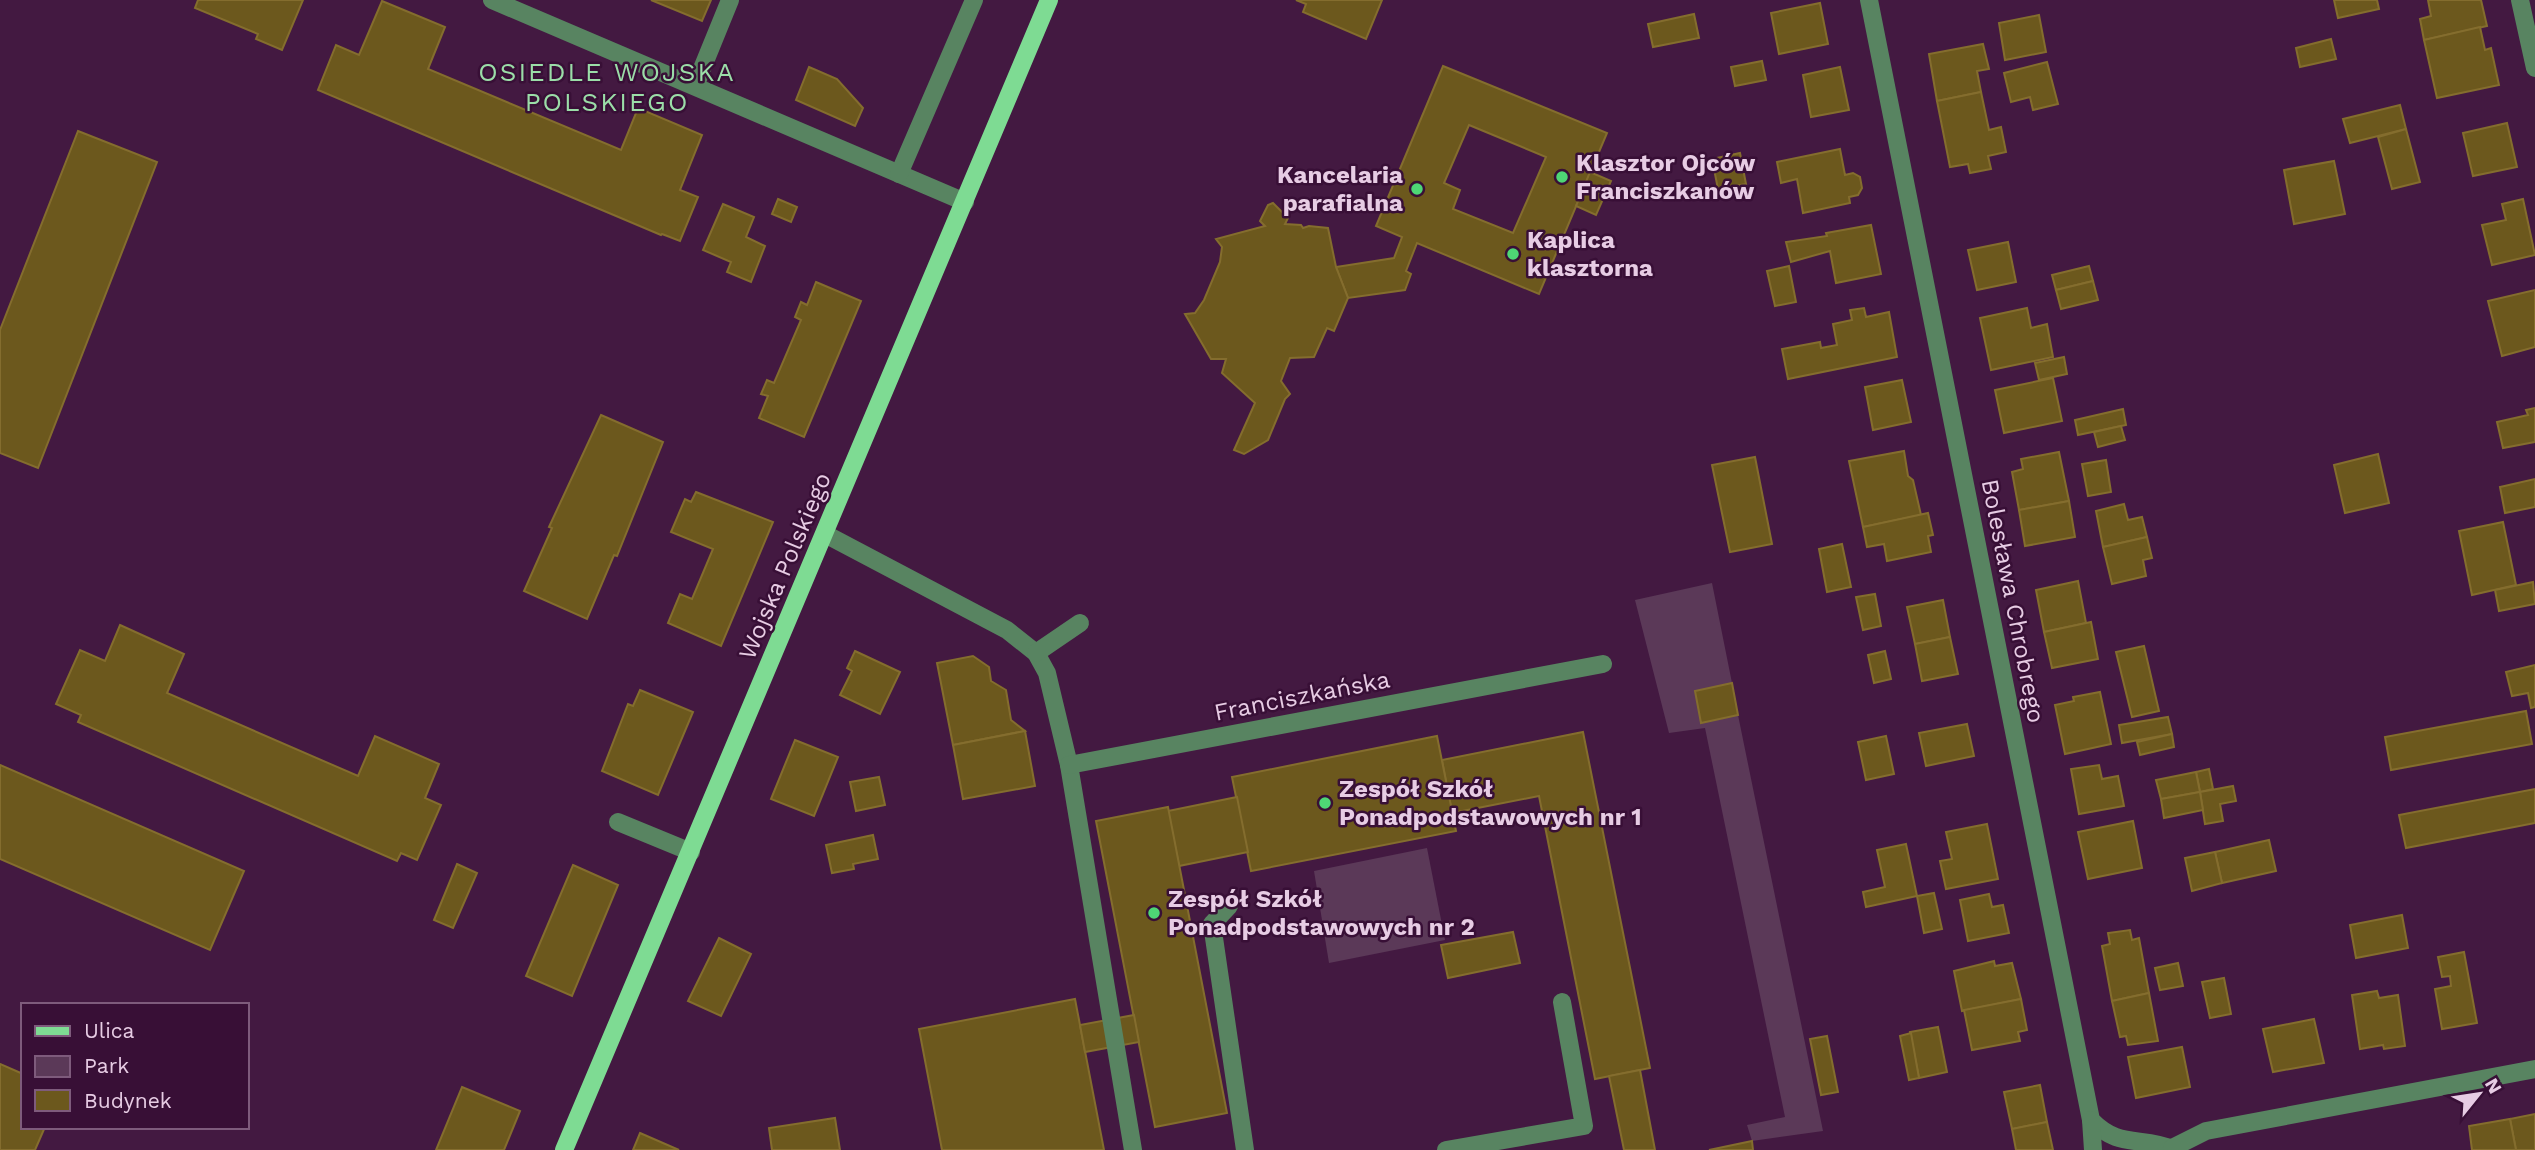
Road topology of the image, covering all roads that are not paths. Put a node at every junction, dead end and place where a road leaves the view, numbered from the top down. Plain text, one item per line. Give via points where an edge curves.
1 (492, 0) edge
2 (730, 0) edge
3 (974, 0) edge
4 (1049, 0) edge
5 (1869, 0) edge
6 (2520, 0) edge
7 (2535, 68) edge
8 (695, 86) junction
9 (899, 174) junction
10 (965, 202) junction
11 (825, 534) junction
12 (1080, 623) dead end
13 (1036, 653) junction
14 (1603, 664) dead end
15 (1069, 765) junction
16 (618, 822) dead end
17 (691, 852) junction
18 (1229, 906) dead end
19 (1562, 1002) dead end
20 (2535, 1069) edge
21 (2091, 1120) junction
22 (2173, 1149) edge
23 (564, 1150) edge
24 (1133, 1150) edge
25 (1245, 1150) edge
26 (1446, 1150) edge
27 (2094, 1150) edge

1 - 8 street
2 - 8 street
3 - 9 street
4 - 10 main road, Wojska Polskiego
5 - 21 street, Bolesława Chrobrego
6 - 7 street
8 - 9 street
9 - 10 street
10 - 11 main road, Wojska Polskiego
11 - 13 street via 1007,630
11 - 17 main road, Wojska Polskiego
12 - 13 street
13 - 15 street via 1047,673
14 - 15 street, Franciszkańska
15 - 24 street
16 - 17 street
17 - 23 main road, Wojska Polskiego
18 - 25 street via 1212,924
19 - 26 street via 1584,1126
20 - 22 street via 2206,1131
21 - 22 street via 2113,1140
21 - 27 street, Bolesława Chrobrego

